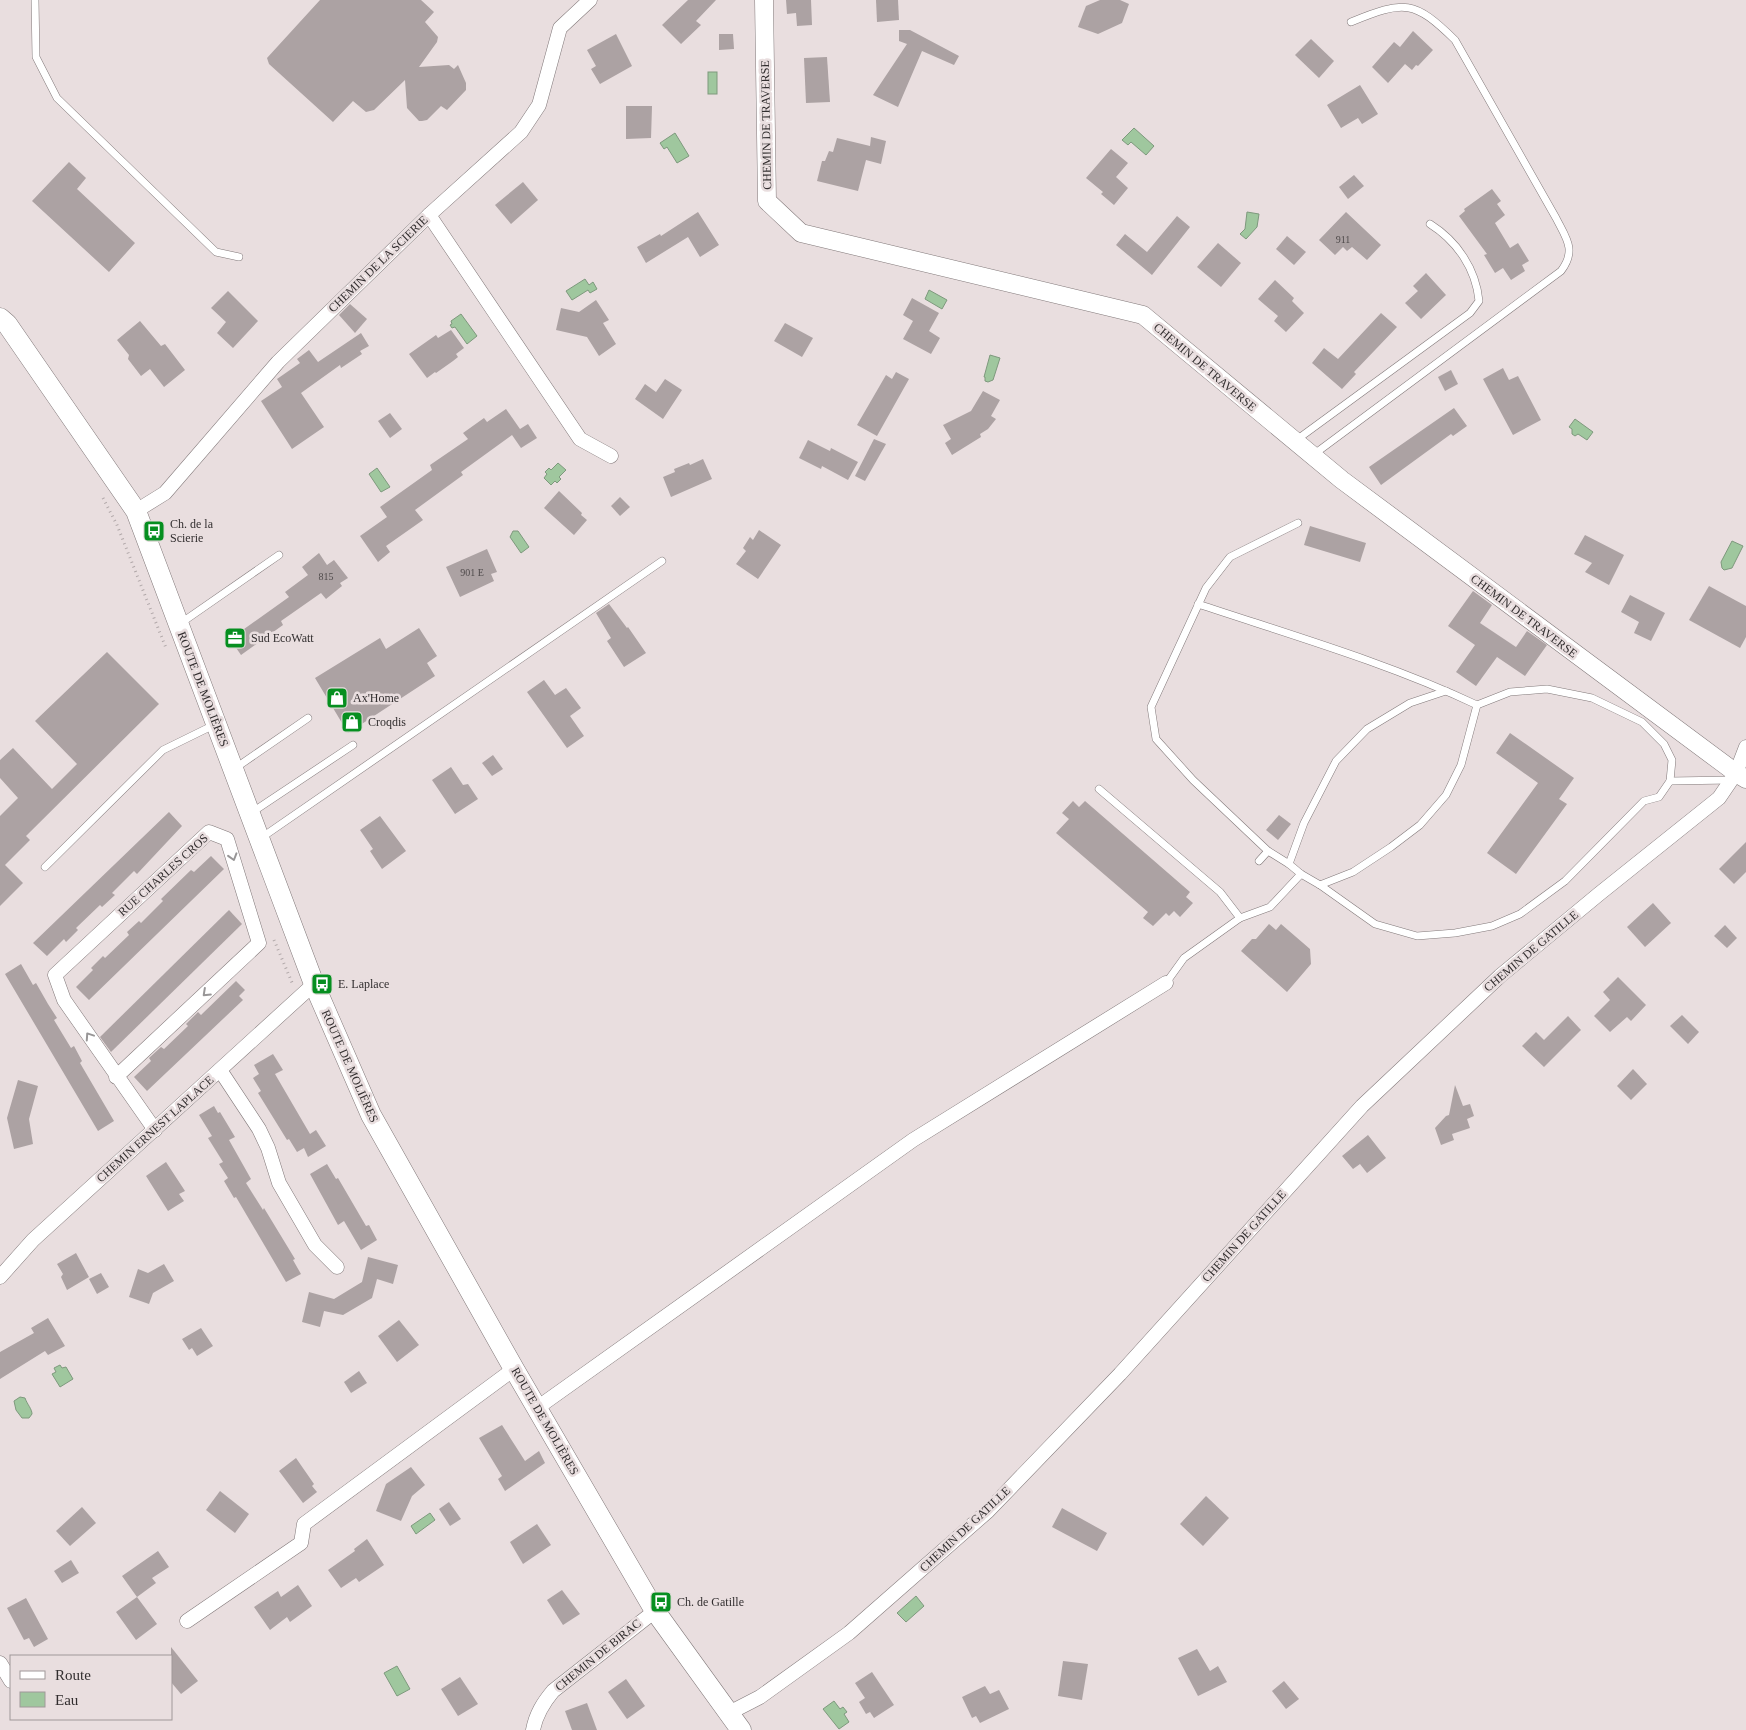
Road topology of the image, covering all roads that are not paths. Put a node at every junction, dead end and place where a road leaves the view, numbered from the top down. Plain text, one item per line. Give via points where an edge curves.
1 (35, 0) edge
2 (590, 0) edge
3 (764, 0) edge
4 (1351, 22) dead end
5 (428, 215) junction
6 (1430, 224) dead end
7 (239, 257) dead end
8 (0, 318) edge
9 (1294, 441) junction
10 (610, 456) dead end
11 (1312, 456) junction
12 (136, 511) junction
13 (1298, 523) dead end
14 (279, 555) dead end
15 (662, 561) dead end
16 (1198, 604) junction
17 (179, 625) junction
18 (1446, 690) junction
19 (1477, 706) junction
20 (308, 718) dead end
21 (216, 724) junction
22 (352, 745) dead end
23 (1746, 747) edge
24 (233, 770) junction
25 (1738, 777) edge
26 (1670, 781) junction
27 (1099, 789) dead end
28 (250, 814) junction
29 (259, 839) junction
30 (1268, 851) junction
31 (1259, 861) dead end
32 (1289, 864) junction
33 (45, 867) dead end
34 (1301, 874) junction
35 (1320, 886) junction
36 (1240, 918) junction
37 (1166, 983) joint
38 (314, 984) junction
39 (220, 1070) junction
40 (116, 1077) junction
41 (154, 1130) junction
42 (338, 1267) dead end
43 (0, 1277) edge
44 (514, 1369) junction
45 (537, 1408) junction
46 (655, 1611) junction
47 (187, 1621) dead end
48 (0, 1663) edge
49 (10, 1679) edge
50 (729, 1713) junction
51 (533, 1730) edge
52 (741, 1730) edge

1 - 7 lane via 36,57 57,98 216,252
2 - 5 street, CHEMIN DE LA SCIERIE via 560,28 538,105 521,132
3 - 9 street, CHEMIN DE TRAVERSE via 767,201 801,233 1143,316
4 - 11 lane via 1391,4 1402,4 1422,8 1442,25 1455,40 1556,218 1570,254 1561,271
5 - 10 street via 580,439
5 - 12 street, CHEMIN DE LA SCIERIE via 278,362 165,493
6 - 9 lane via 1441,230 1462,253 1474,275 1479,301 1470,313
8 - 12 main road, ROUTE DE MOLIÈRES
9 - 11 street, CHEMIN DE TRAVERSE
11 - 25 street, CHEMIN DE TRAVERSE
12 - 17 main road, ROUTE DE MOLIÈRES
13 - 16 lane via 1230,558 1206,588
14 - 17 lane
15 - 29 lane
16 - 18 lane
16 - 30 lane via 1151,707 1156,739
17 - 21 main road, ROUTE DE MOLIÈRES
18 - 19 lane
18 - 32 lane via 1410,703 1367,729 1336,761 1304,822
19 - 26 lane via 1510,692 1548,689 1592,698 1642,722 1664,744 1672,760
19 - 35 lane via 1462,765 1446,795 1420,825 1353,872
20 - 24 lane
21 - 24 main road, ROUTE DE MOLIÈRES
21 - 33 lane via 164,750
22 - 28 lane
23 - 25 street, CHEMIN DE GATILLE
24 - 28 main road, ROUTE DE MOLIÈRES
25 - 26 lane
25 - 50 street, CHEMIN DE GATILLE via 1719,798 1500,976 1362,1106 1120,1374 988,1511 849,1633 760,1697
26 - 35 lane via 1659,797 1644,801 1565,881 1520,914 1492,926 1418,936 1375,924
27 - 36 lane via 1220,892
28 - 29 main road, ROUTE DE MOLIÈRES
29 - 38 main road, ROUTE DE MOLIÈRES
30 - 31 lane
30 - 32 lane
32 - 34 lane
34 - 35 lane
34 - 36 lane via 1270,907
36 - 37 lane via 1184,958
37 - 45 street via 913,1140
38 - 39 street, CHEMIN ERNEST LAPLACE
38 - 44 main road, ROUTE DE MOLIÈRES via 371,1115
39 - 41 street, CHEMIN ERNEST LAPLACE
39 - 42 street via 259,1129 279,1183 315,1245
40 -> 40 street, RUE CHARLES CROS via 64,1000 55,975 209,832 228,839 259,943
40 - 41 street, RUE CHARLES CROS
41 - 43 street, CHEMIN ERNEST LAPLACE via 33,1240
44 - 45 main road, ROUTE DE MOLIÈRES
44 - 47 street via 304,1524 301,1542
45 - 46 main road, ROUTE DE MOLIÈRES
46 - 50 main road, ROUTE DE MOLIÈRES
46 - 51 street, CHEMIN DE BIRAC via 553,1691 537,1715
48 - 49 street
50 - 52 main road, ROUTE DE MOLIÈRES

